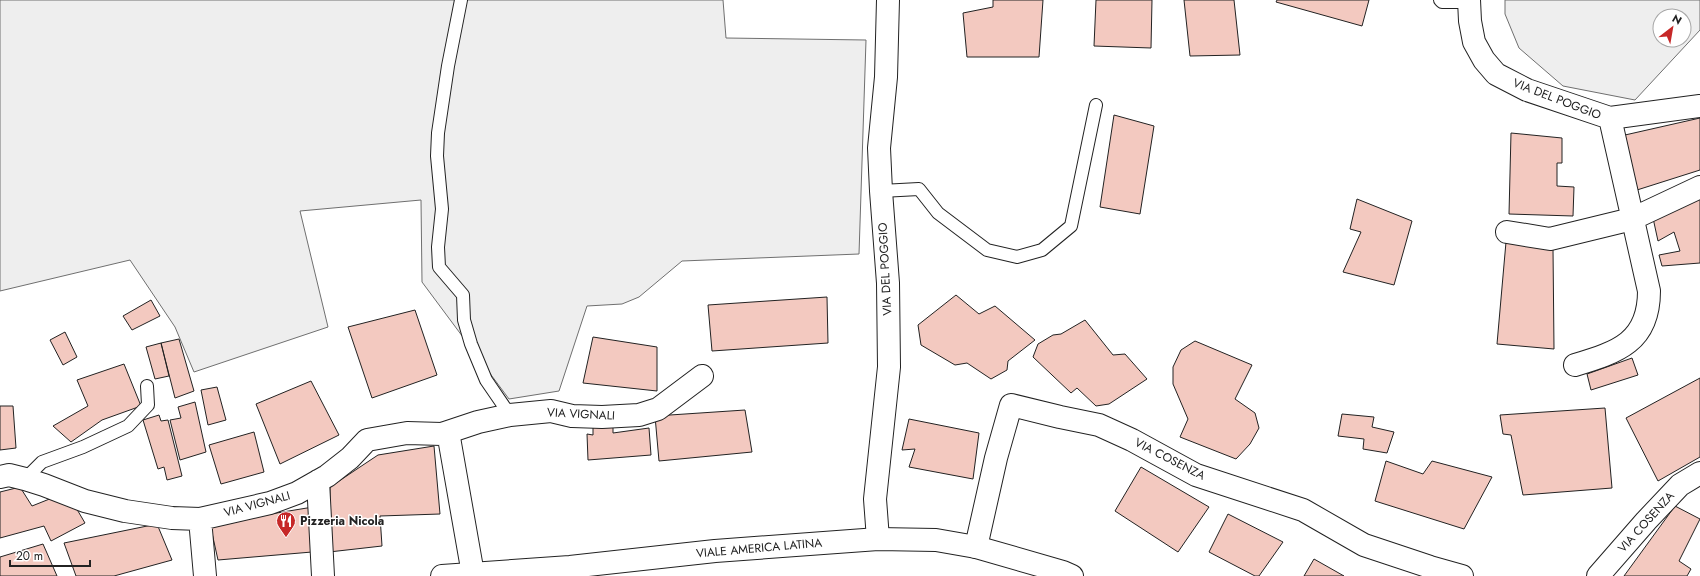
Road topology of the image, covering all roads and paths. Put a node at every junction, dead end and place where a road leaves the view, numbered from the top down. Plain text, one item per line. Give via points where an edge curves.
1 (461, 0) edge
2 (888, 0) edge
3 (1440, 0) edge
4 (1468, 1) edge
5 (1096, 105) dead end
6 (1700, 106) edge
7 (1610, 118) junction
8 (1700, 187) edge
9 (880, 191) junction
10 (1632, 219) junction
11 (1507, 232) dead end
12 (1575, 364) dead end
13 (702, 376) dead end
14 (147, 386) dead end
15 (510, 416) junction
16 (448, 432) junction
17 (1700, 473) edge
18 (0, 477) edge
19 (25, 479) junction
20 (318, 481) junction
21 (200, 519) junction
22 (878, 539) junction
23 (976, 547) junction
24 (570, 571) edge
25 (473, 574) junction
26 (205, 576) edge
27 (323, 576) edge
28 (442, 576) edge
29 (1072, 576) edge
30 (1462, 576) edge
31 (1598, 576) edge

1 - 15 lane via 438,133 437,156 442,209 438,247 439,267 463,295 464,320 471,344 486,380
2 - 9 street, VIA DEL POGGIO via 886,77 879,148
3 - 4 lane
4 - 7 street, VIA DEL POGGIO via 1474,42 1496,74 1527,90
5 - 9 lane via 1071,226 1042,250 1017,257 987,250 938,213 919,189
6 - 7 street, VIA DEL POGGIO
7 - 10 street
8 - 10 street
9 - 22 street, VIA DEL POGGIO via 888,283 888,368 875,499
10 - 11 street via 1550,240
10 - 12 street via 1649,291 1649,308 1644,323 1636,336 1621,347 1600,357
13 - 15 street, VIA VIGNALI via 658,409 639,415 572,416 551,411
14 - 19 lane via 148,405 128,426 42,462
15 - 16 street, VIA VIGNALI via 478,422
16 - 20 street, VIA VIGNALI via 408,433 367,440 350,458
16 - 25 street
17 - 31 street, VIA COSENZA via 1680,485
18 - 19 street, VIA VIGNALI via 9,475
19 - 21 street, VIA VIGNALI via 85,501 125,512
20 - 21 street, VIA VIGNALI via 297,493 270,503
20 - 27 street
21 - 26 street
22 - 23 street, VIALE AMERICA LATINA via 936,540
22 - 24 street, VIALE AMERICA LATINA via 715,551
23 - 29 street, VIALE AMERICA LATINA
23 - 30 street, VIA COSENZA via 1011,405 1099,425 1196,475 1303,510 1364,545
24 - 25 street, VIALE AMERICA LATINA
25 - 28 street, VIALE AMERICA LATINA

